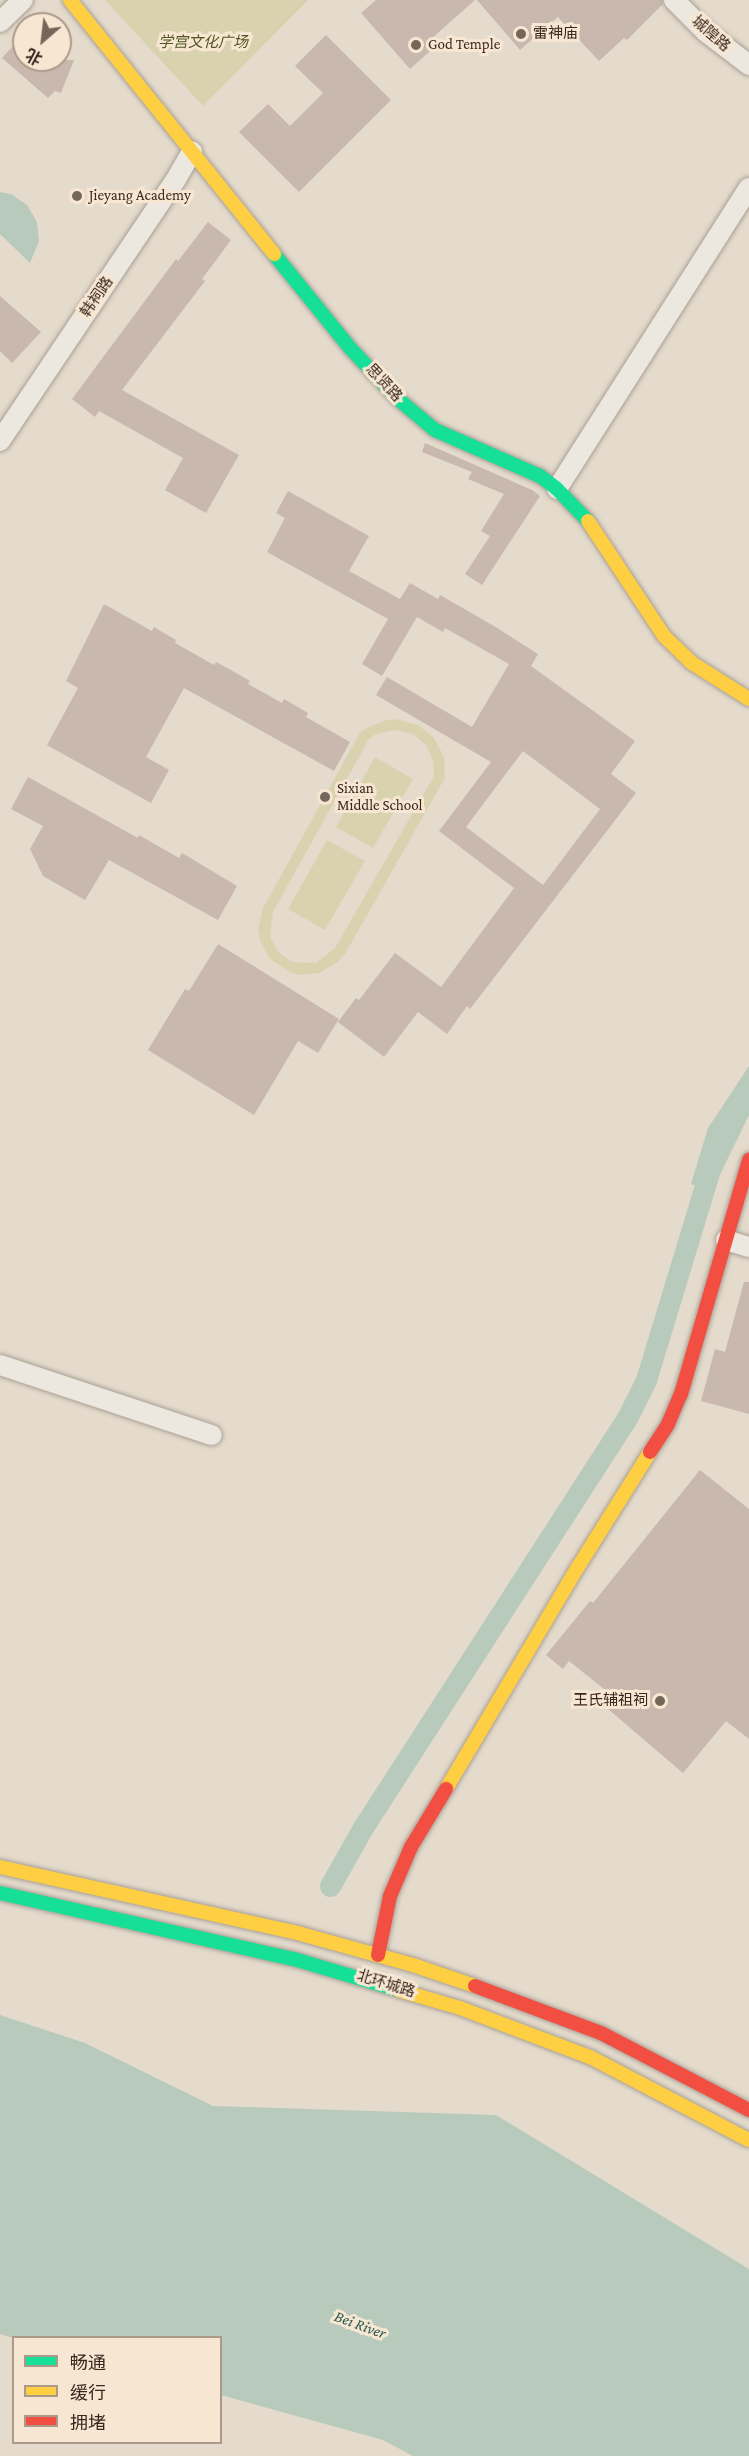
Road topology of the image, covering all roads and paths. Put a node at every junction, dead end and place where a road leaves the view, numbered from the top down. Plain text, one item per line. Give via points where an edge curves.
1 (23, 0) edge
2 (70, 0) edge
3 (674, 0) edge
4 (0, 22) edge
5 (749, 65) edge
6 (192, 152) junction
7 (749, 188) edge
8 (0, 441) edge
9 (557, 489) junction
10 (749, 699) edge
11 (749, 1160) edge
12 (726, 1240) junction
13 (749, 1247) edge
14 (0, 1365) edge
15 (212, 1436) dead end
16 (0, 1867) edge
17 (0, 1893) edge
18 (378, 1954) junction
19 (749, 2110) edge
20 (749, 2140) edge

1 - 4 street
2 - 6 street, 思贤路
3 - 5 street, 城隍路 via 706,32
6 - 8 street, 韩祠路
6 - 9 street, 思贤路 via 350,348 409,410 450,438 540,476
7 - 9 street
9 - 10 street, 思贤路 via 595,528 678,652
11 - 12 street
12 - 13 street
12 - 18 street via 681,1394 668,1424 411,1847 390,1896
14 - 15 street
16 - 18 street, 北环城路
17 - 20 street, 北环城路 via 294,1959 460,2008 591,2057
18 - 19 street, 北环城路 via 601,2033

